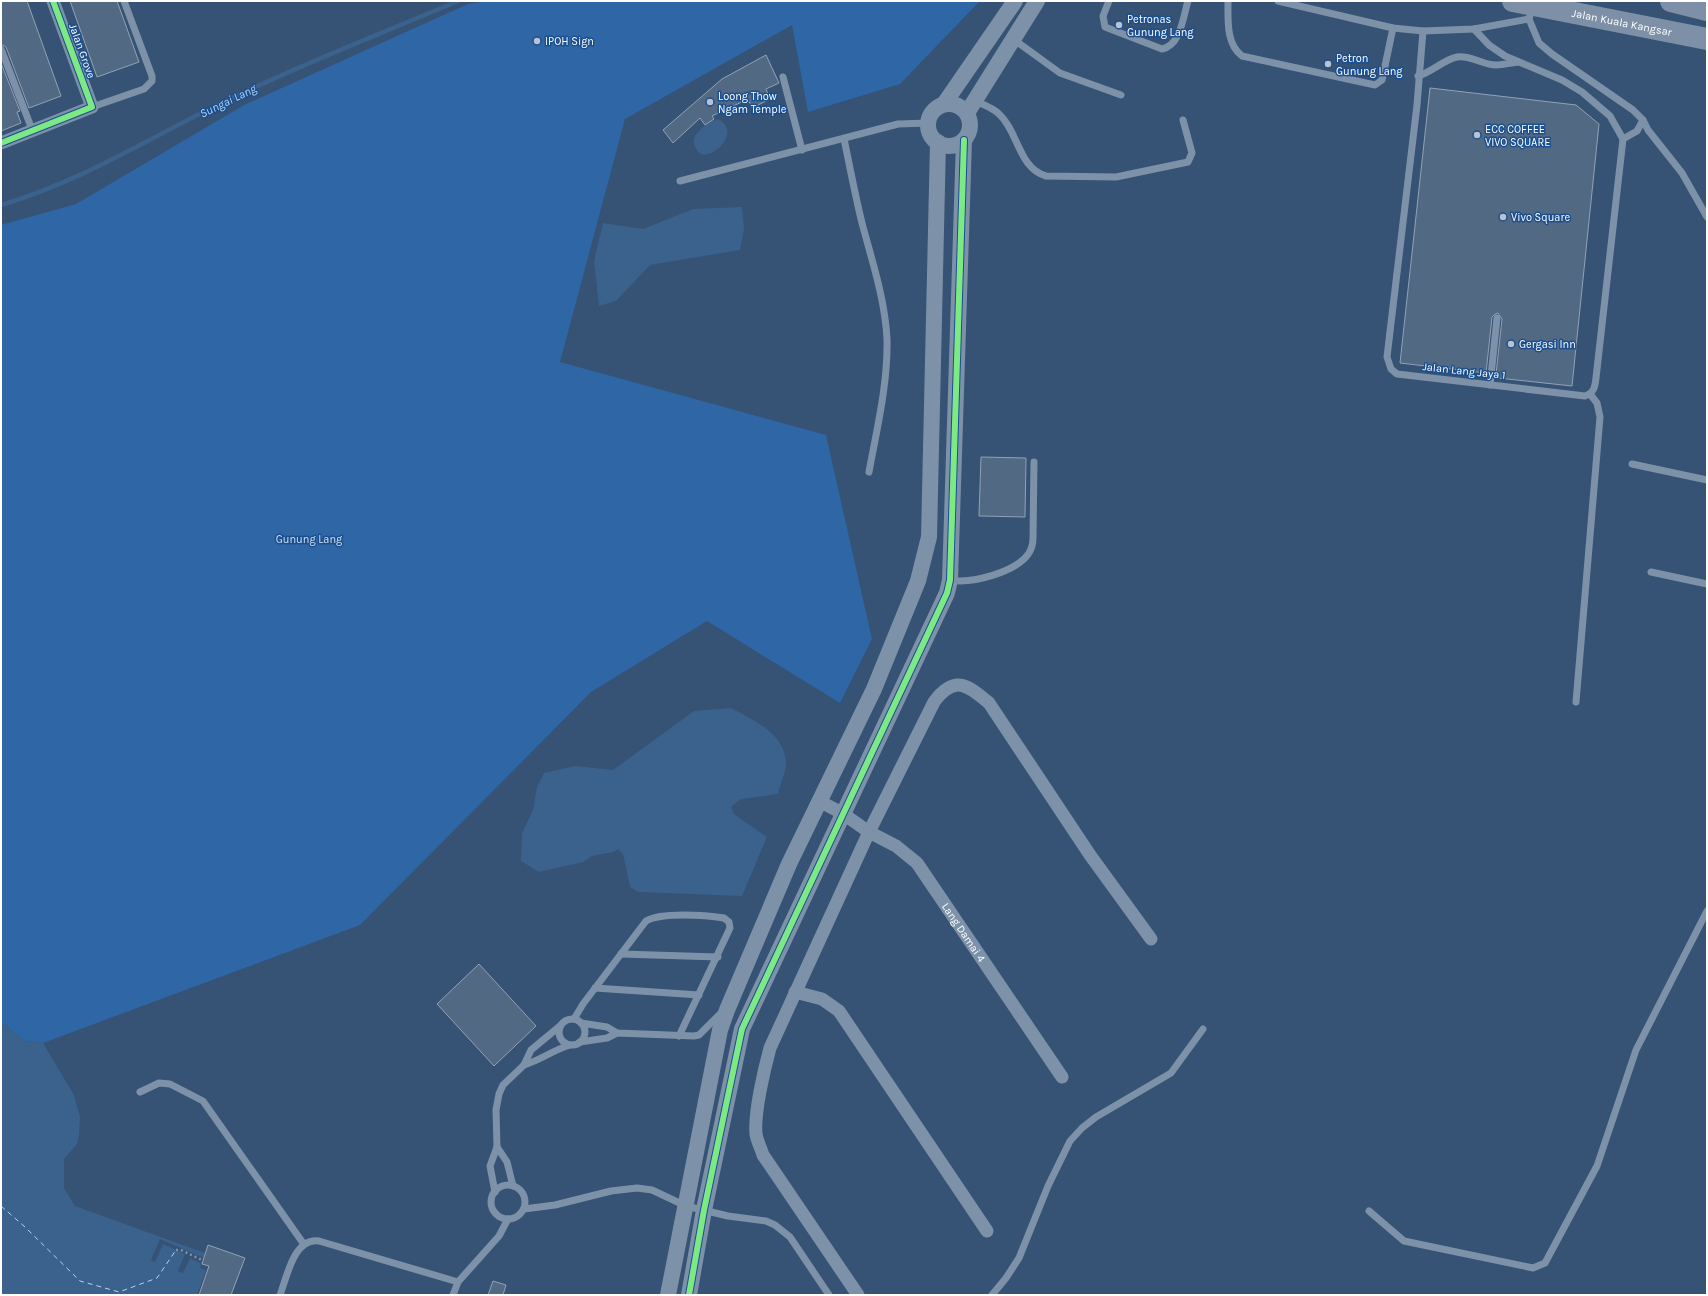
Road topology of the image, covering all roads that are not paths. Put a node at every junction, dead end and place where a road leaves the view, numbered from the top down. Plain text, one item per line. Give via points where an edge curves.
1 (54, 1) edge
2 (124, 1) edge
3 (1015, 1) edge
4 (1037, 1) edge
5 (1109, 1) edge
6 (1188, 1) edge
7 (1228, 1) edge
8 (1278, 1) edge
9 (1671, 1) edge
10 (1526, 6) edge
11 (1707, 10) edge
12 (1393, 28) junction
13 (1474, 29) junction
14 (1423, 31) junction
15 (1013, 39) junction
16 (1704, 40) edge
17 (1, 49) edge
18 (1518, 62) junction
19 (783, 76) dead end
20 (1418, 76) junction
21 (1121, 95) dead end
22 (944, 104) junction
23 (92, 107) junction
24 (970, 107) junction
25 (1184, 120) dead end
26 (1643, 120) junction
27 (929, 123) junction
28 (32, 132) junction
29 (1623, 139) junction
30 (844, 140) junction
31 (964, 140) junction
32 (938, 142) junction
33 (1, 143) edge
34 (802, 150) junction
35 (680, 181) dead end
36 (1707, 217) edge
37 (1497, 318) dead end
38 (1490, 385) junction
39 (1590, 394) junction
40 (1034, 462) dead end
41 (1632, 464) dead end
42 (869, 472) dead end
43 (1707, 480) edge
44 (1651, 572) dead end
45 (950, 580) junction
46 (1707, 584) edge
47 (1576, 702) dead end
48 (819, 801) junction
49 (842, 813) junction
50 (868, 832) junction
51 (1707, 911) edge
52 (1150, 939) dead end
53 (621, 954) junction
54 (718, 957) junction
55 (595, 988) junction
56 (795, 992) junction
57 (699, 995) junction
58 (727, 1010) junction
59 (574, 1019) junction
60 (581, 1023) junction
61 (560, 1026) junction
62 (1203, 1029) dead end
63 (617, 1033) junction
64 (679, 1036) junction
65 (580, 1042) junction
66 (570, 1045) junction
67 (524, 1065) junction
68 (1062, 1077) dead end
69 (140, 1092) dead end
70 (497, 1147) junction
71 (513, 1186) junction
72 (495, 1192) junction
73 (686, 1206) junction
74 (524, 1209) junction
75 (704, 1210) junction
76 (1369, 1211) dead end
77 (508, 1219) junction
78 (987, 1231) dead end
79 (303, 1243) junction
80 (458, 1282) junction
81 (280, 1295) edge
82 (453, 1295) edge
83 (668, 1295) edge
84 (689, 1295) edge
85 (829, 1295) edge
86 (858, 1295) edge
87 (992, 1295) edge

1 - 23 street, Jalan Grove
2 - 23 lane via 152,81 144,88
3 - 22 street
4 - 15 street
5 - 6 lane via 1103,16 1105,27 1162,49 1170,48 1176,41
7 - 12 lane via 1230,37 1234,49 1242,56 1375,85 1382,80
8 - 12 lane
9 - 11 highway
10 - 13 lane
10 - 16 highway, Jalan Kuala Kangsar
10 - 26 lane via 1539,43 1633,110
12 - 14 lane
13 - 14 lane
13 - 18 lane via 1495,49
14 - 20 lane, Jalan Lang Jaya 1
15 - 21 lane via 1060,73
15 - 24 street
17 - 28 lane
18 - 20 lane via 1495,65 1458,57 1442,63 1429,73
18 - 29 lane via 1562,80 1582,92 1610,116
19 - 34 lane
20 - 38 lane, Jalan Lang Jaya 1 via 1389,364 1397,374
22 - 24 street
22 - 27 street via 933,111
23 - 28 street
24 - 25 lane via 998,113 1031,168 1046,176 1116,177 1188,162 1192,153
24 - 31 street via 970,130
26 - 29 lane via 1637,131
26 - 36 lane via 1682,173
27 - 30 lane via 898,124
27 - 32 street via 931,134
28 - 33 street
29 - 39 lane via 1595,386
30 - 34 lane
30 - 42 lane via 881,292 887,337 883,396
31 - 32 street via 951,145
31 - 45 street
32 - 48 street via 928,537 918,581 874,689
34 - 35 lane
37 - 38 lane
38 - 39 lane, Jalan Lang Jaya 1 via 1585,396
39 - 47 lane via 1597,403 1600,417
40 - 45 lane via 1033,538 1029,554 1020,562 998,573 963,582
41 - 43 lane
44 - 46 lane
45 - 49 street
48 - 49 street, Lang Damai 4
48 - 58 street via 789,864
49 - 50 street, Lang Damai 4
49 - 75 street via 742,1029
50 - 52 street via 942,690 955,684 972,688 989,702 1090,855
50 - 56 street
50 - 68 street, Lang Damai 4 via 896,846 917,863
51 - 76 lane via 1636,1050 1597,1166 1545,1263 1533,1268 1404,1242
53 - 54 lane
53 - 54 lane via 646,921 666,915 722,918 728,921 730,928
53 - 55 lane
54 - 57 lane
55 - 57 lane
55 - 59 lane
56 - 78 street via 822,999 839,1011
56 - 86 street via 766,1062 756,1134 763,1155
57 - 64 lane
58 - 64 lane via 720,1012 699,1035
58 - 73 street via 720,1030
59 - 60 lane
59 - 61 lane via 566,1020
60 - 63 lane via 607,1027
60 - 65 lane via 585,1033
61 - 66 lane via 562,1041
61 - 67 lane via 531,1050
62 - 87 lane via 1171,1073 1096,1117 1070,1141 1048,1186 1019,1258
63 - 64 lane
63 - 65 lane via 607,1038
65 - 66 lane
66 - 67 lane
67 - 70 lane via 503,1085 499,1094 496,1110
69 - 79 lane via 159,1083 170,1084 204,1101
70 - 71 lane via 507,1162
70 - 72 lane via 490,1166
71 - 72 lane via 505,1186
71 - 74 lane via 520,1190 524,1197
72 - 77 lane via 493,1208 497,1214
73 - 74 lane via 652,1190 637,1188
73 - 75 lane
73 - 83 street
74 - 77 lane via 519,1215
75 - 84 street
75 - 85 lane via 766,1221 775,1225 790,1237
77 - 80 lane via 499,1236
79 - 80 lane via 309,1240 319,1241
79 - 81 lane
80 - 82 lane

